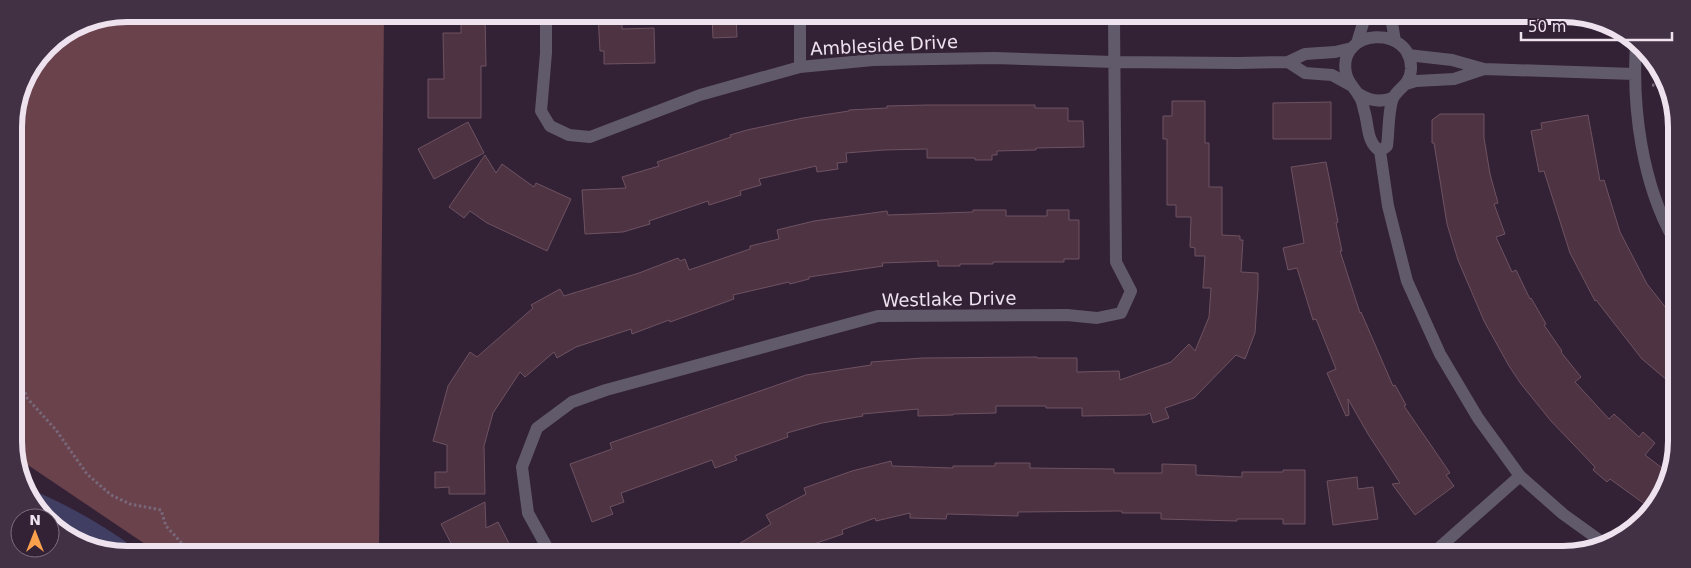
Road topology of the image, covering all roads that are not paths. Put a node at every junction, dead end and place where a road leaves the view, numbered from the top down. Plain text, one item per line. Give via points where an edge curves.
1 (546, 22) edge
2 (800, 22) edge
3 (1114, 22) edge
4 (1363, 22) edge
5 (1392, 22) edge
6 (1395, 41) junction
7 (1355, 46) junction
8 (1636, 51) edge
9 (1408, 55) junction
10 (1113, 62) junction
11 (1288, 62) junction
12 (800, 67) junction
13 (1484, 69) junction
14 (1634, 74) junction
15 (1406, 84) junction
16 (1355, 90) junction
17 (1392, 98) junction
18 (1380, 151) junction
19 (1668, 227) edge
20 (1520, 476) junction
21 (1599, 540) edge
22 (1442, 545) edge
23 (546, 546) edge

1 - 12 street, Ambleside Drive via 541,110 550,126 569,135 590,137 700,96
2 - 12 street
3 - 10 street, Westlake Drive
4 - 7 street
5 - 6 street
6 - 7 street via 1378,37 1366,39
6 - 9 street
7 - 11 street, Ambleside Drive via 1336,52 1305,54
7 - 16 street via 1345,66 1347,79
8 - 14 street
9 - 13 street via 1452,60
9 - 15 street via 1411,70
10 - 11 street, Ambleside Drive
10 - 12 street, Ambleside Drive via 976,58 873,60
10 - 23 street, Westlake Drive via 1116,262 1131,291 1121,313 1097,318 1067,315 878,316 572,402 537,428 522,467 528,513
11 - 16 street, Ambleside Drive via 1305,73 1332,75
13 - 14 street
13 - 15 street via 1454,79
14 - 19 street via 1647,168 1657,204
15 - 17 street
16 - 17 street via 1369,100
16 - 18 street via 1365,111 1370,141
17 - 18 street via 1387,146
18 - 20 street via 1388,206 1407,281 1440,354 1478,418
20 - 21 street via 1563,514
20 - 22 street

